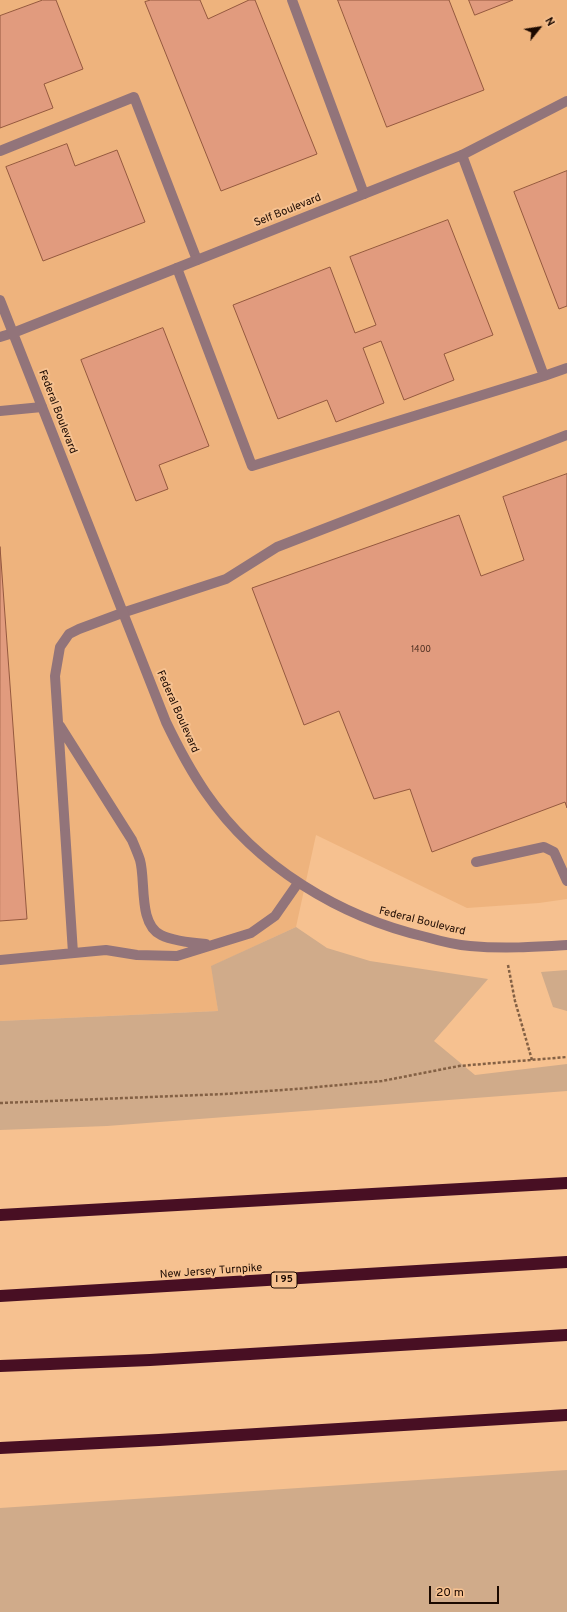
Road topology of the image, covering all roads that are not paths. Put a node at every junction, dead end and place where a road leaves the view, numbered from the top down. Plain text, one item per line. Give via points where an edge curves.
1 (292, 0) edge
2 (567, 101) edge
3 (0, 151) edge
4 (462, 155) junction
5 (364, 194) junction
6 (197, 260) junction
7 (177, 268) junction
8 (0, 300) edge
9 (13, 333) junction
10 (0, 337) edge
11 (567, 368) edge
12 (544, 376) junction
13 (42, 407) junction
14 (0, 411) edge
15 (567, 435) edge
16 (122, 613) junction
17 (58, 724) junction
18 (476, 862) dead end
19 (298, 882) junction
20 (567, 882) edge
21 (212, 944) junction
22 (567, 945) edge
23 (73, 953) junction
24 (0, 960) edge
25 (567, 1183) edge
26 (0, 1215) edge
27 (567, 1262) edge
28 (0, 1296) edge
29 (567, 1335) edge
30 (0, 1366) edge
31 (567, 1415) edge
32 (0, 1448) edge

1 - 5 street
2 - 4 street, Self Boulevard
3 - 6 street via 134,97
4 - 5 street, Self Boulevard
4 - 12 street
5 - 6 street, Self Boulevard
6 - 7 street, Self Boulevard
7 - 9 street, Self Boulevard
7 - 12 street via 252,466
8 - 9 street, Federal Boulevard
9 - 10 street, Self Boulevard
9 - 13 street, Federal Boulevard
11 - 12 street
13 - 14 street
13 - 16 street, Federal Boulevard
15 - 16 street via 277,547 226,579
16 - 17 street via 69,634 60,647 55,676
16 - 19 street, Federal Boulevard via 166,722 206,794 238,832
17 - 21 street via 132,840 140,861 146,915 150,926 160,935 191,943
17 - 23 street
18 - 20 street via 544,847 554,852
19 - 21 street via 275,916 251,933
19 - 22 street, Federal Boulevard via 327,900 370,921 409,934 469,946 505,948
21 - 23 street via 177,956 137,955 106,950
23 - 24 street
25 - 26 highway
27 - 28 highway, New Jersey Turnpike / I 95
29 - 30 highway via 158,1360
31 - 32 highway

